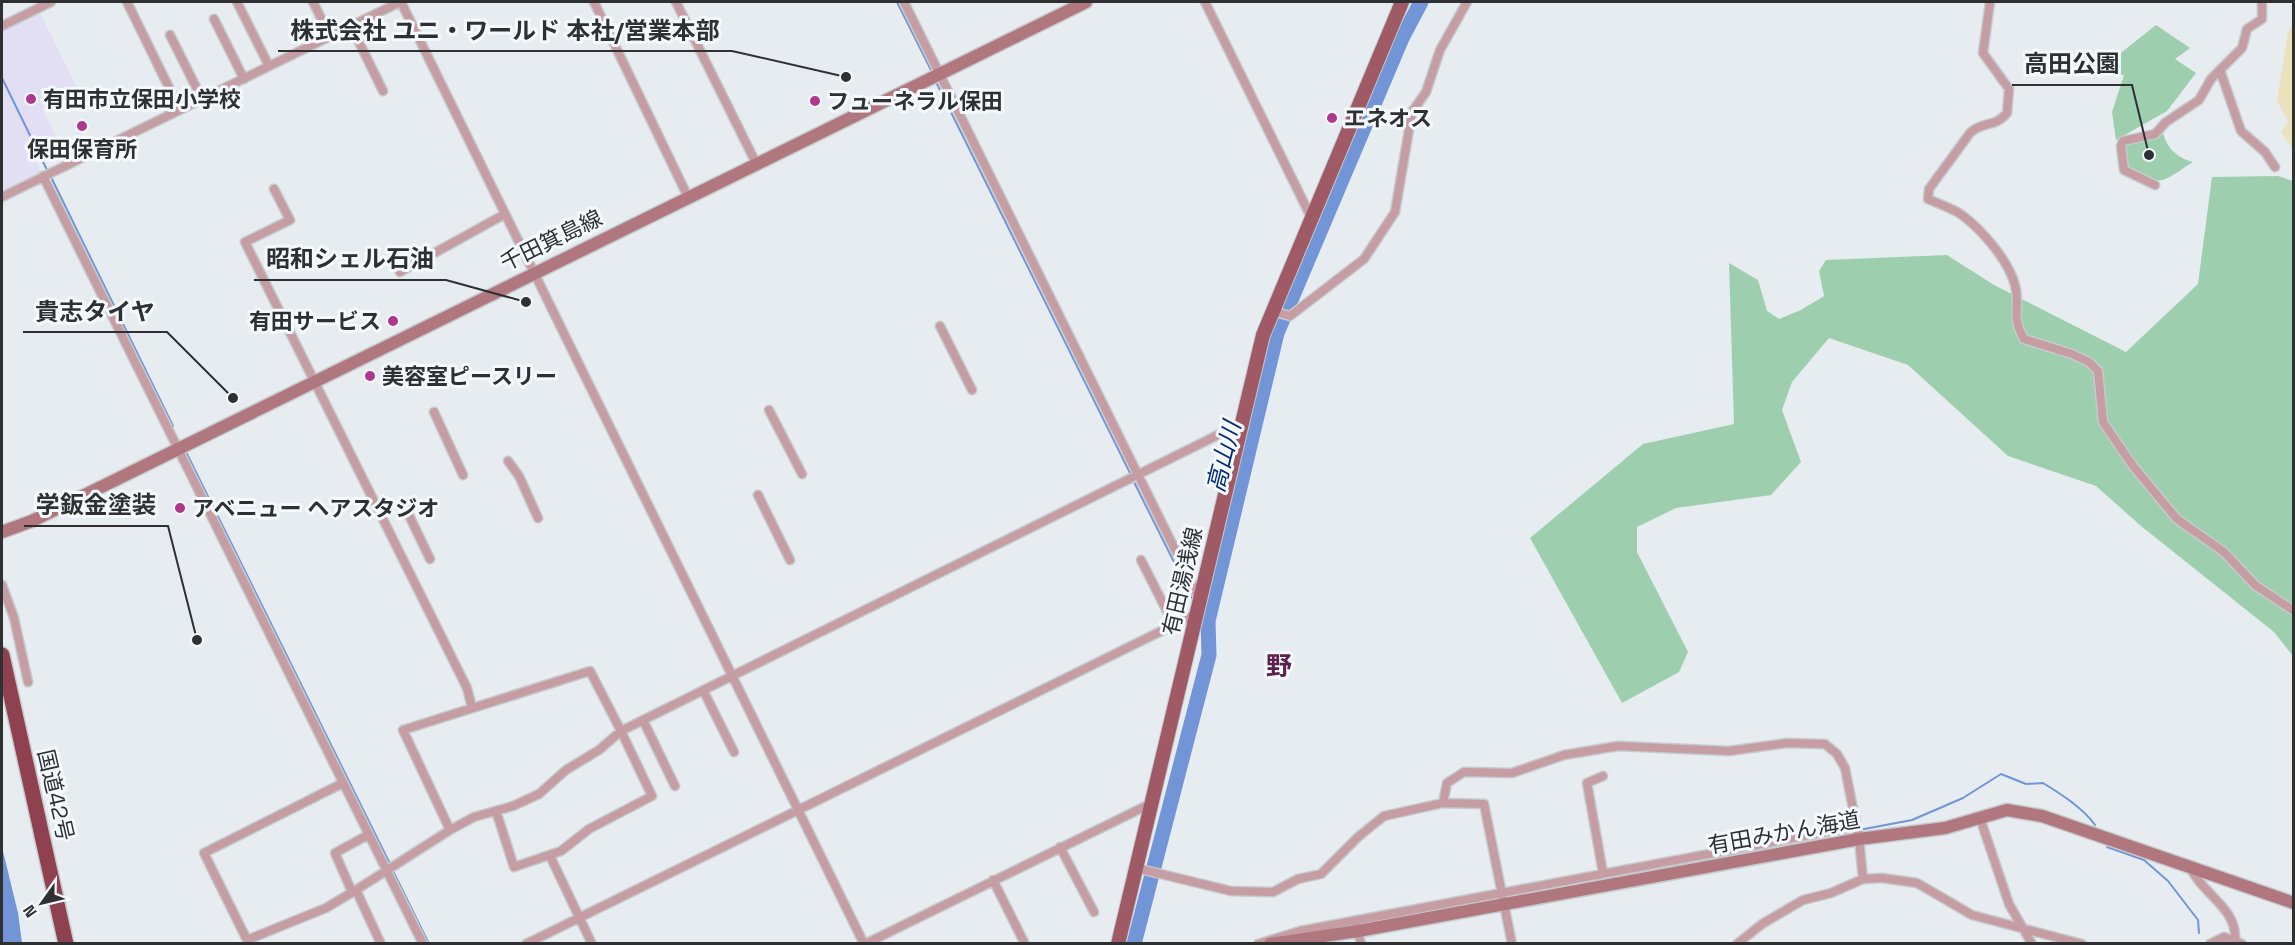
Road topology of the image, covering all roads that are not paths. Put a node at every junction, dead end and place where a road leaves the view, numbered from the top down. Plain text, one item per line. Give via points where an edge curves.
1 (51, 2) edge
2 (127, 2) edge
3 (237, 2) edge
4 (313, 2) edge
5 (400, 2) edge
6 (594, 2) edge
7 (676, 2) edge
8 (904, 2) edge
9 (1086, 2) edge
10 (1205, 2) edge
11 (1402, 2) edge
12 (1467, 2) edge
13 (1989, 2) edge
14 (2262, 2) edge
15 (214, 19) dead end
16 (2, 26) edge
17 (351, 26) junction
18 (170, 35) dead end
19 (330, 36) junction
20 (269, 66) junction
21 (2220, 70) junction
22 (934, 75) junction
23 (244, 79) junction
24 (383, 91) dead end
25 (202, 99) junction
26 (180, 110) junction
27 (756, 163) junction
28 (2275, 167) dead end
29 (43, 176) junction
30 (2155, 185) dead end
31 (274, 189) dead end
32 (2, 196) edge
33 (688, 197) junction
34 (505, 214) junction
35 (1311, 217) junction
36 (400, 272) dead end
37 (533, 273) junction
38 (1272, 311) junction
39 (940, 326) dead end
40 (314, 381) junction
41 (972, 390) dead end
42 (770, 410) dead end
43 (434, 412) dead end
44 (1242, 423) junction
45 (176, 449) junction
46 (508, 461) dead end
47 (802, 474) dead end
48 (463, 475) dead end
49 (1138, 476) junction
50 (758, 495) dead end
51 (404, 505) dead end
52 (538, 518) dead end
53 (2, 532) edge
54 (430, 559) dead end
55 (790, 560) dead end
56 (1141, 560) dead end
57 (2, 585) edge
58 (1199, 599) junction
59 (2294, 611) edge
60 (1196, 614) junction
61 (1174, 625) junction
62 (2, 656) edge
63 (732, 675) junction
64 (28, 682) dead end
65 (703, 690) junction
66 (472, 708) junction
67 (643, 720) junction
68 (621, 731) junction
69 (734, 752) dead end
70 (1603, 776) dead end
71 (343, 783) junction
72 (675, 786) dead end
73 (1443, 802) junction
74 (1150, 804) junction
75 (799, 810) junction
76 (496, 811) junction
77 (1980, 818) junction
78 (450, 830) junction
79 (1858, 833) junction
80 (368, 835) junction
81 (1060, 847) junction
82 (549, 856) junction
83 (2190, 867) junction
84 (1136, 868) junction
85 (386, 870) junction
86 (1603, 873) junction
87 (1863, 879) junction
88 (993, 880) junction
89 (354, 891) junction
90 (1504, 898) junction
91 (2294, 903) edge
92 (1094, 912) dead end
93 (579, 918) junction
94 (1357, 925) junction
95 (2020, 926) junction
96 (2239, 941) edge
97 (248, 942) edge
98 (66, 944) edge
99 (381, 944) edge
100 (423, 944) edge
101 (526, 944) edge
102 (592, 944) edge
103 (865, 944) edge
104 (1025, 944) edge
105 (1118, 944) edge
106 (1258, 944) edge
107 (1270, 944) edge
108 (1361, 944) edge
109 (1512, 944) edge
110 (1737, 944) edge
111 (2032, 944) edge
112 (2082, 944) edge
113 (2210, 944) edge

1 - 16 street
2 - 26 street
3 - 20 street
4 - 19 street
5 - 17 street
5 - 34 street
6 - 33 street
7 - 27 street
8 - 22 street
9 - 22 main road, 千田箕島線
10 - 35 street
11 - 35 main road, 有田湯浅線
12 - 38 street via 1440,50 1426,92 1412,112 1395,212 1357,265 1290,316
13 - 59 street via 1983,53 2009,89 2007,113 1995,124 1976,127 1970,133 1929,189 1929,199 1961,214 2005,264 2015,286 2016,323 2025,339 2072,354 2098,371 2103,422 2177,519 2224,552 2255,585
14 - 21 street via 2262,19 2247,29 2242,48
15 - 23 street
17 - 19 street
17 - 24 street
18 - 25 street
19 - 20 street
20 - 23 street
21 - 28 street via 2241,131 2265,152
21 - 30 street via 2199,100 2155,134 2126,140 2121,146 2124,170
22 - 27 main road, 千田箕島線
22 - 49 street
23 - 25 street
25 - 26 street
26 - 29 street
27 - 33 main road, 千田箕島線
29 - 32 street
29 - 45 street
31 - 40 street via 290,220 245,242
33 - 37 main road, 千田箕島線
34 - 36 street
34 - 37 street
35 - 38 main road, 有田湯浅線
37 - 40 main road, 千田箕島線
37 - 63 street
38 - 44 main road, 有田湯浅線 via 1259,346
39 - 41 street
40 - 45 main road, 千田箕島線
40 - 66 street via 467,688
42 - 47 street
43 - 48 street
44 - 49 street
44 - 58 main road, 有田湯浅線
45 - 53 main road, 千田箕島線
45 - 71 street
46 - 52 street
49 - 58 street
49 - 63 street
50 - 55 street
51 - 54 street
56 - 61 street
57 - 64 street via 14,618
58 - 60 main road, 有田湯浅線
60 - 61 street
60 - 74 main road, 有田湯浅線
61 - 75 street
62 - 98 highway, 国道42号
63 - 65 street
63 - 75 street
65 - 67 street
65 - 69 street
66 - 68 street via 590,671
66 - 78 street via 403,730
67 - 68 street
67 - 72 street
68 - 76 street via 539,794
68 - 82 street via 652,796 589,829
70 - 86 street via 1587,783
71 - 80 street
71 - 97 street via 204,853
73 - 79 street via 1447,783 1464,772 1512,772 1564,755 1618,746 1729,751 1787,743 1825,744 1845,768
73 - 84 street via 1384,816 1321,874 1298,879 1273,892 1231,891
73 - 90 street via 1484,804
74 - 81 street
74 - 84 main road, 有田湯浅線
75 - 93 street
75 - 103 street
76 - 78 street
76 - 82 street via 514,867
77 - 79 main road, 有田みかん海道 via 1916,834
77 - 83 main road, 有田みかん海道 via 2007,810 2031,812
77 - 95 street
78 - 85 street
79 - 86 street
79 - 87 street
79 - 90 main road, 有田みかん海道
80 - 85 street
80 - 89 street via 335,853
81 - 88 street
81 - 92 street
82 - 93 street
83 - 91 main road, 有田みかん海道
83 - 96 street via 2234,922
84 - 105 main road, 有田湯浅線
85 - 89 street
85 - 100 street
86 - 90 street
87 - 95 street via 1917,883 1971,915
87 - 110 street via 1803,900
88 - 103 street
88 - 104 street
89 - 97 street via 326,908
89 - 99 street
90 - 94 main road, 有田みかん海道
90 - 109 street
93 - 101 street
93 - 102 street
94 - 106 street via 1300,931
94 - 107 main road, 有田みかん海道
94 - 108 street
95 - 111 street
95 - 112 street
96 - 113 street via 2220,938

